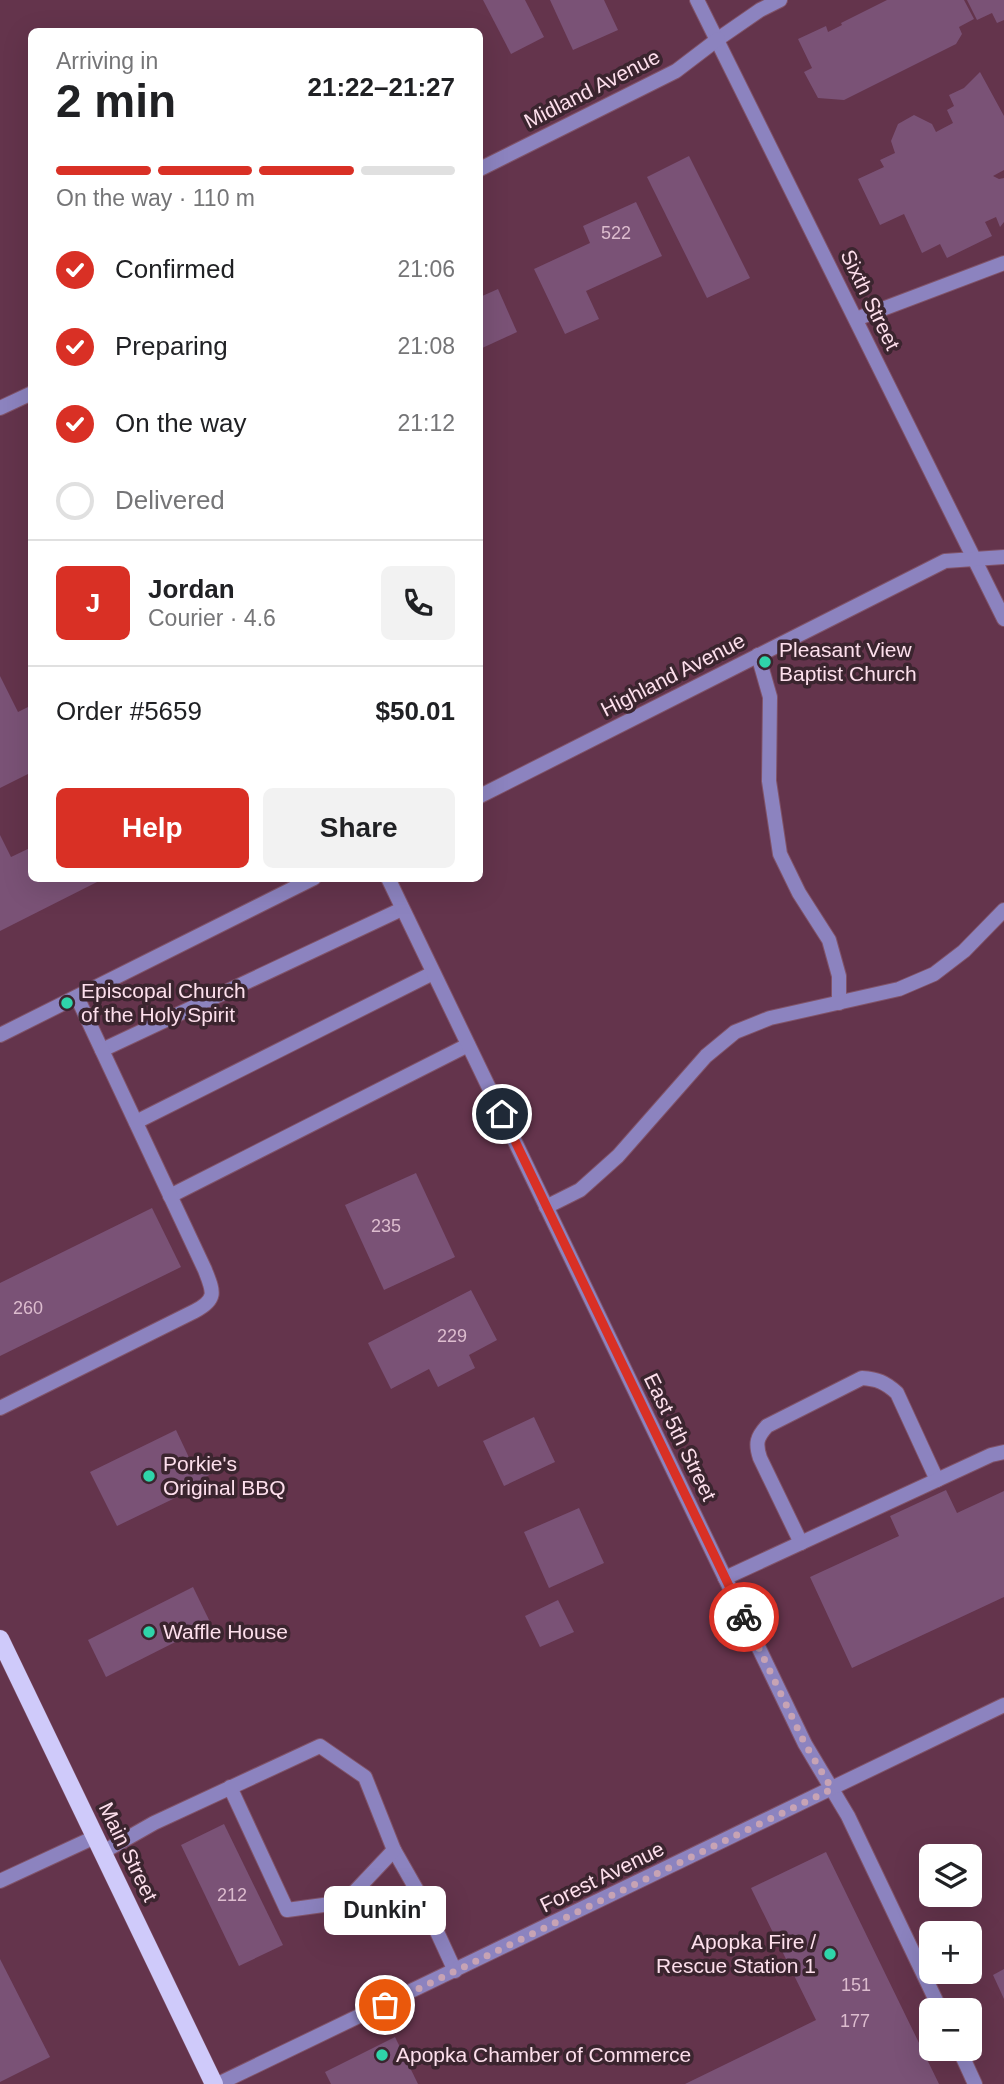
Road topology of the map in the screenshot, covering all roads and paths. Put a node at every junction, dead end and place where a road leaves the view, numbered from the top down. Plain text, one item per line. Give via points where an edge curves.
1 (697, 0) edge
2 (780, 0) edge
3 (718, 39) junction
4 (483, 168) edge
5 (1004, 263) edge
6 (856, 319) junction
7 (28, 395) edge
8 (0, 408) edge
9 (1004, 557) edge
10 (975, 559) junction
11 (1004, 619) edge
12 (758, 655) junction
13 (483, 794) edge
14 (306, 882) edge
15 (390, 882) edge
16 (402, 909) junction
17 (1004, 909) edge
18 (433, 974) junction
19 (77, 997) junction
20 (839, 1003) junction
21 (0, 1035) edge
22 (468, 1045) junction
23 (102, 1050) junction
24 (136, 1122) junction
25 (170, 1196) junction
26 (546, 1207) junction
27 (0, 1408) edge
28 (1004, 1452) edge
29 (937, 1480) junction
30 (801, 1543) junction
31 (725, 1578) junction
32 (0, 1639) edge
33 (1004, 1706) edge
34 (230, 1787) junction
35 (832, 1789) junction
36 (99, 1844) junction
37 (394, 1850) junction
38 (0, 1881) edge
39 (423, 1902) dead end
40 (433, 1923) dead end
41 (454, 1971) junction
42 (934, 1998) edge
43 (964, 2061) edge
44 (216, 2084) edge
45 (975, 2084) edge

1 - 3 street, Sixth Street
2 - 3 street, Midland Avenue
3 - 4 street, Midland Avenue via 676,71
3 - 6 street, Sixth Street
5 - 6 street
6 - 10 street, Sixth Street
7 - 8 street
9 - 10 street, Highland Avenue
10 - 11 street, Sixth Street
10 - 12 street, Highland Avenue via 945,561
12 - 13 street, Highland Avenue
12 - 20 street via 770,697 769,781 780,854 829,940 839,976
14 - 19 street
15 - 16 street, East 5th Street
16 - 18 street, East 5th Street
16 - 23 street
17 - 20 street via 934,975 899,989
18 - 22 street, East 5th Street
18 - 24 street
19 - 21 street
19 - 23 street
20 - 26 street via 770,1018 735,1032 706,1056 618,1156 580,1191
22 - 25 street
22 - 26 street, East 5th Street
23 - 24 street
24 - 25 street
25 - 27 street via 211,1286 209,1304
26 - 31 street, East 5th Street
28 - 29 street
29 - 30 street
29 - 30 street via 897,1393 885,1382 862,1378 767,1426 758,1436 760,1458
30 - 31 street
31 - 35 street, East 5th Street via 805,1744
32 - 36 main road, Main Street
33 - 35 street, Forest Avenue
34 - 36 street
34 - 37 street via 320,1746 365,1777
34 - 37 street via 286,1910 345,1902
35 - 41 street, Forest Avenue
35 - 42 street, East 5th Street
36 - 38 street
36 - 44 main road, Main Street
37 - 39 street
40 - 41 street
41 - 44 street, Forest Avenue
43 - 45 street

